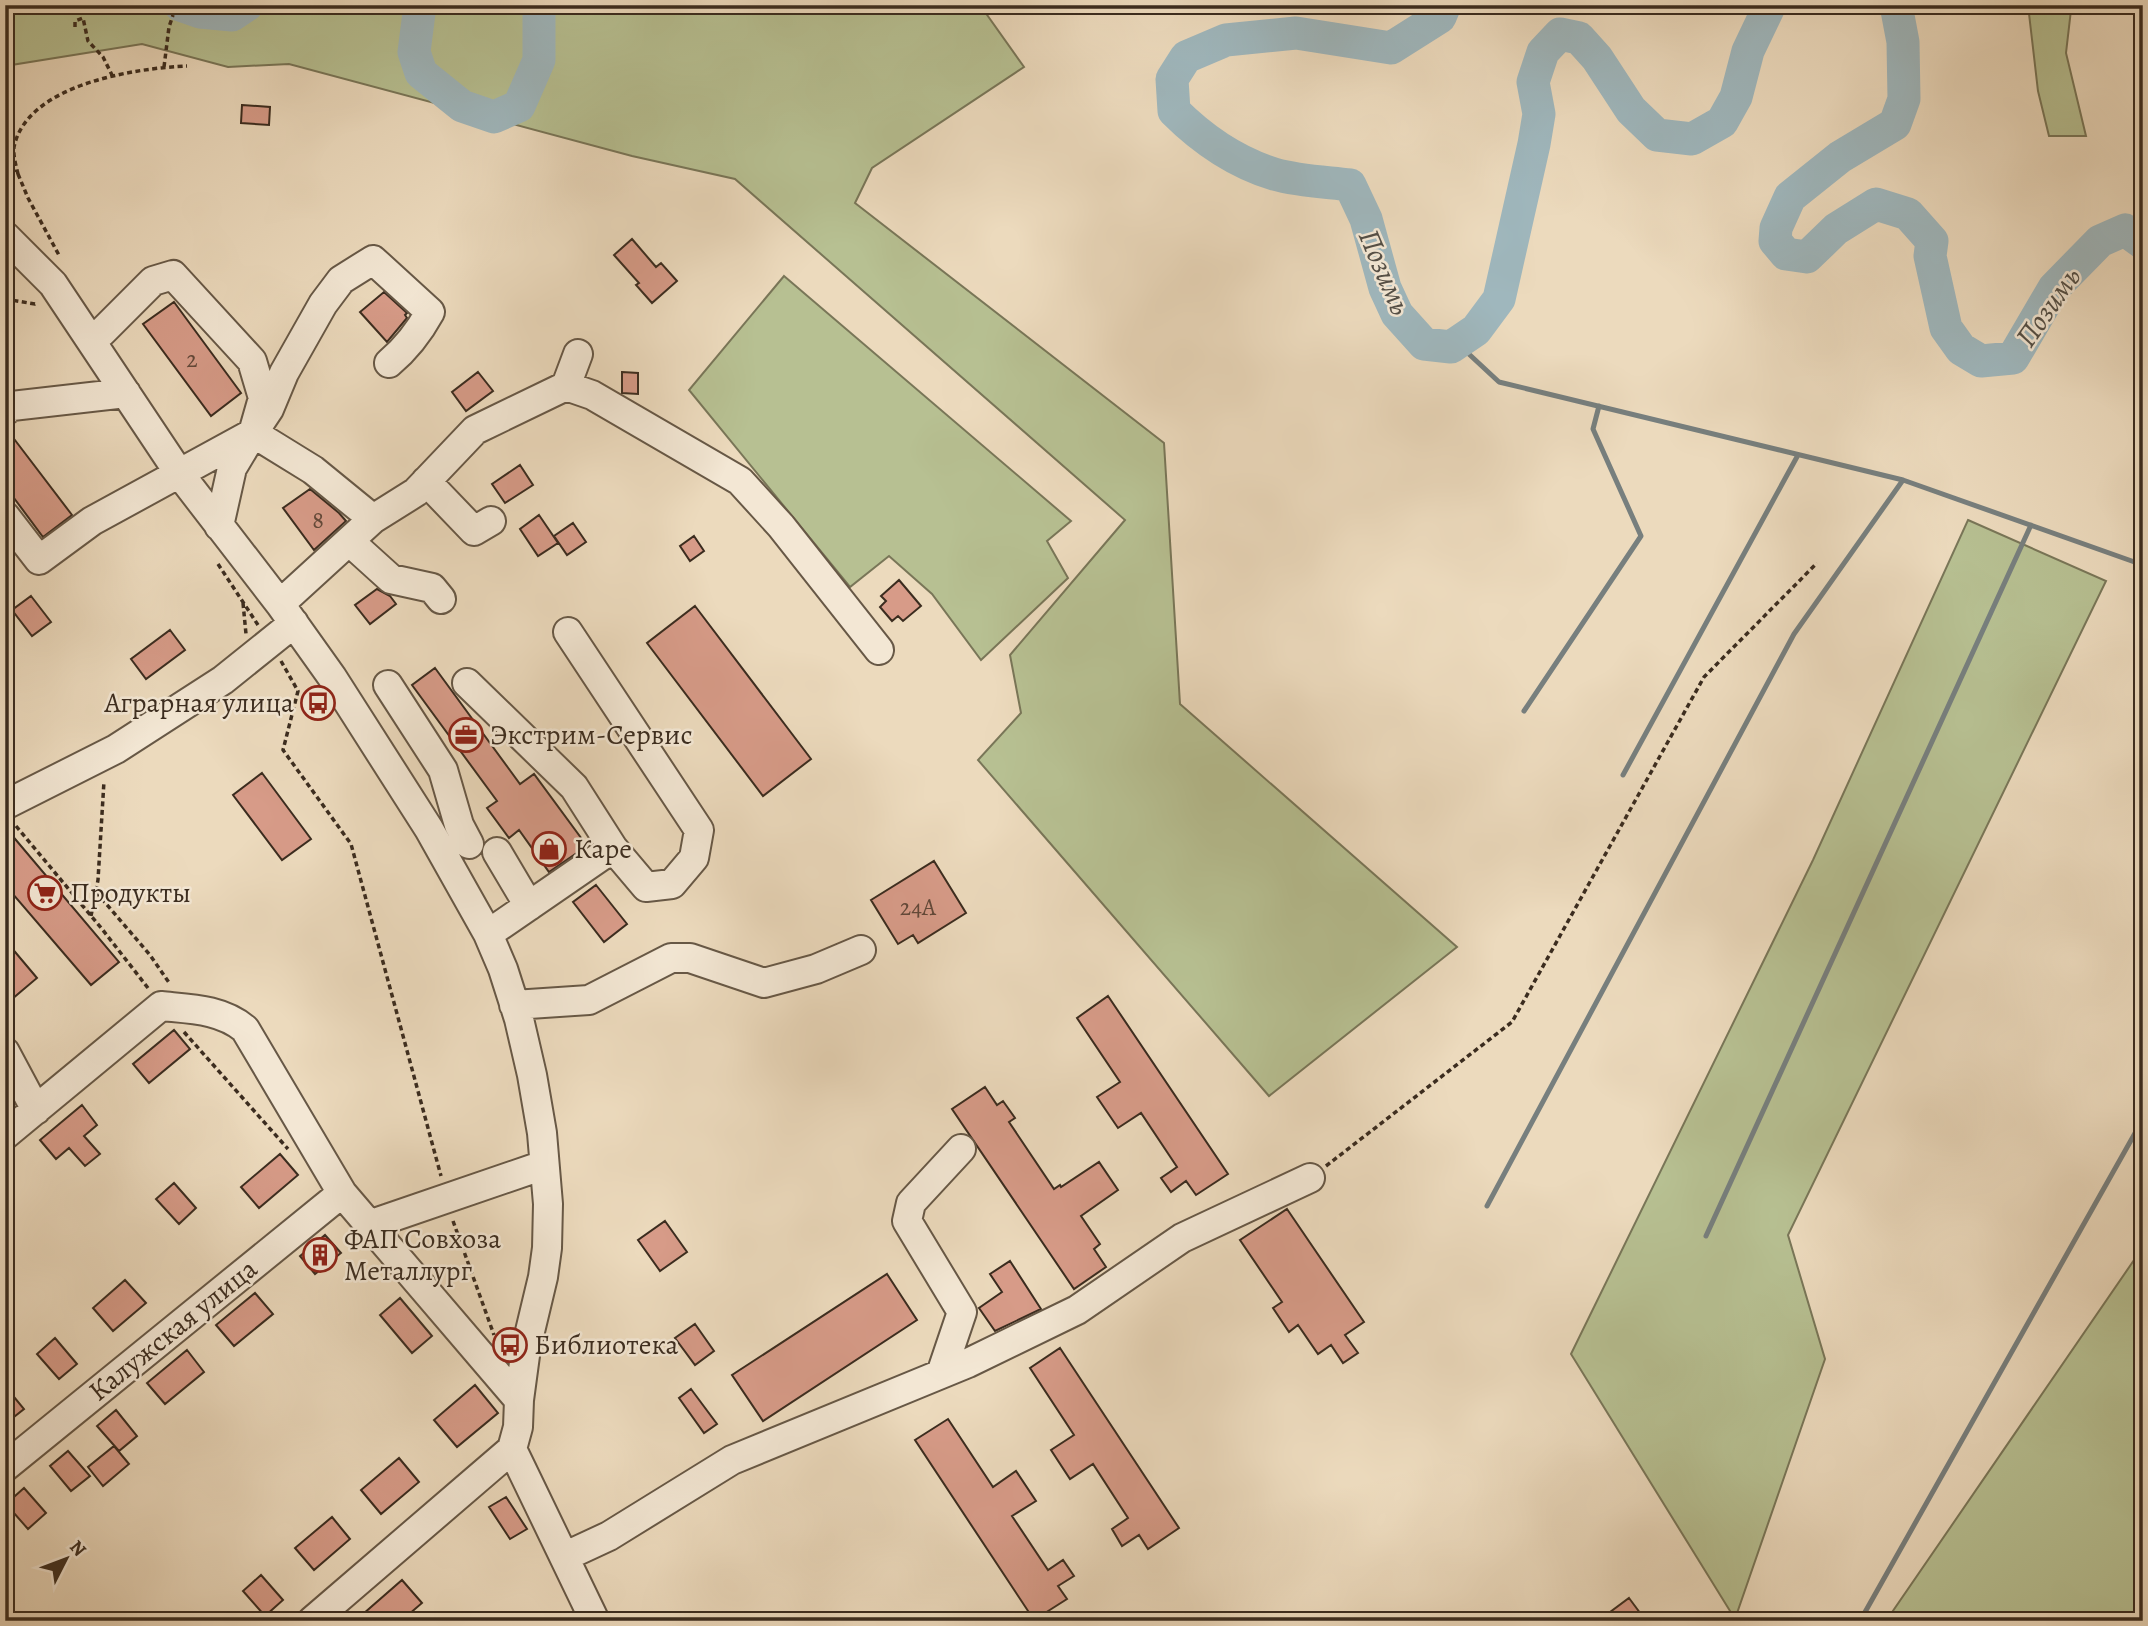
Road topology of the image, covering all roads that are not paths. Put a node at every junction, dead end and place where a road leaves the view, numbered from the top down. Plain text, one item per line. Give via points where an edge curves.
1 (5, 236) edge
2 (92, 340) junction
3 (578, 354) dead end
4 (389, 363) dead end
5 (566, 386) junction
6 (126, 393) junction
7 (5, 411) edge
8 (253, 433) junction
9 (179, 473) junction
10 (426, 481) junction
11 (5, 516) edge
12 (373, 519) junction
13 (491, 520) dead end
14 (219, 526) junction
15 (349, 541) junction
16 (441, 598) dead end
17 (287, 614) junction
18 (568, 632) dead end
19 (879, 650) dead end
20 (467, 683) dead end
21 (388, 685) dead end
22 (10, 815) edge
23 (475, 847) junction
24 (614, 848) junction
25 (529, 906) junction
26 (488, 934) junction
27 (861, 950) dead end
28 (514, 1005) junction
29 (5, 1052) edge
30 (36, 1110) junction
31 (5, 1135) edge
32 (961, 1149) dead end
33 (544, 1165) junction
34 (1310, 1178) road end
35 (342, 1193) junction
36 (369, 1225) junction
37 (941, 1374) junction
38 (519, 1400) junction
39 (512, 1449) junction
40 (5, 1468) edge
41 (566, 1556) junction
42 (312, 1621) edge
43 (595, 1621) edge

1 - 2 street via 58,292
2 - 6 street
2 - 8 street via 153,281 173,275 252,361 263,398
3 - 5 street
4 - 8 street via 417,334 430,312 373,260 341,280 323,304
5 - 10 street via 475,430
5 - 19 street via 592,395 740,481
6 - 7 street via 12,406
6 - 9 street
8 - 9 street
8 - 12 street via 313,470
8 - 14 street via 232,468
9 - 11 street via 92,522 39,560
9 - 14 street
10 - 12 street
10 - 13 street via 474,531
12 - 15 street
14 - 17 street
15 - 16 street via 391,579 432,588
15 - 17 street
17 - 22 street via 270,643 223,680
17 - 23 street via 332,677
18 - 24 street via 699,830 694,858 672,884 646,887
20 - 24 street via 575,787
21 - 23 street via 443,770 459,825
23 - 25 street
23 - 26 street
24 - 25 street
25 - 26 street
26 - 28 street
27 - 28 street via 764,983 690,958 671,958 589,1000
28 - 33 street via 532,1075
29 - 30 street
30 - 31 street
30 - 35 street via 174,1007 216,1013 245,1029
32 - 37 street via 911,1203 907,1221 962,1312
33 - 36 street
33 - 38 street via 547,1248
34 - 37 street via 1182,1238 1077,1310
35 - 36 street
35 - 40 street, Калужская улица
36 - 38 street
37 - 41 street via 732,1460 609,1536
38 - 39 street
39 - 41 street
39 - 42 street
41 - 43 street

